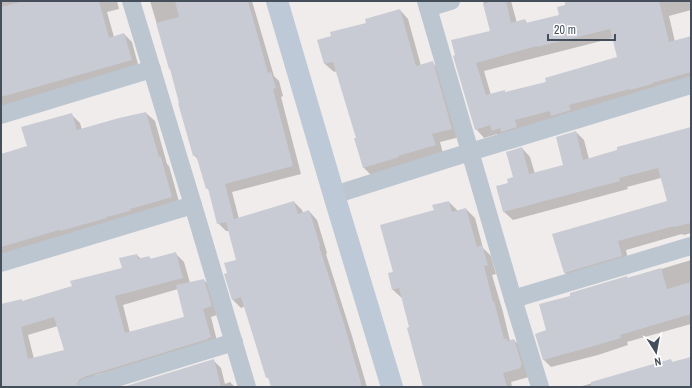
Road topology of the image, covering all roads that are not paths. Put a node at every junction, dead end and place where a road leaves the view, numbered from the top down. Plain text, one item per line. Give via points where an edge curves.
1 (131, 1) edge
2 (277, 1) edge
3 (451, 1) edge
4 (427, 4) edge
5 (152, 69) junction
6 (691, 85) edge
7 (1, 115) edge
8 (470, 152) junction
9 (334, 195) junction
10 (194, 205) junction
11 (691, 246) edge
12 (1, 263) edge
13 (513, 299) junction
14 (234, 342) junction
15 (87, 387) edge
16 (247, 387) edge
17 (392, 387) edge
18 (540, 387) edge

1 - 5 street
2 - 9 street
3 - 4 street
4 - 8 street
5 - 7 street
5 - 10 street
6 - 8 street
8 - 9 street
8 - 13 street
9 - 17 street
10 - 12 street
10 - 14 street
11 - 13 street
13 - 18 street
14 - 15 street
14 - 16 street

